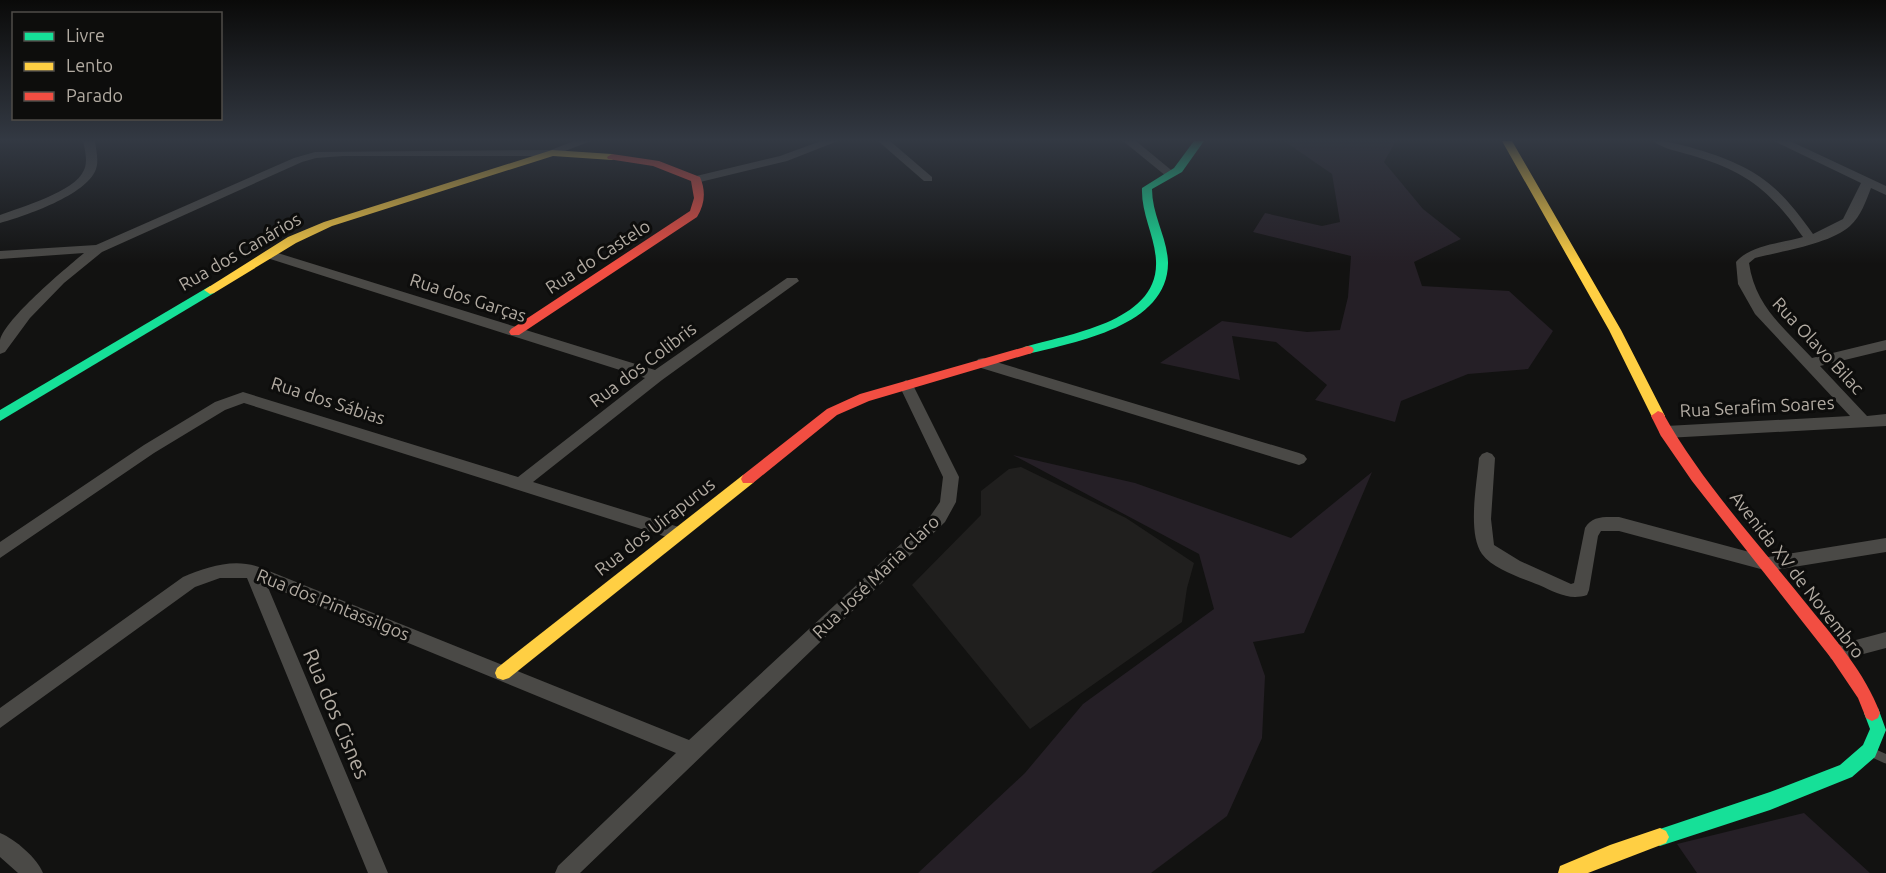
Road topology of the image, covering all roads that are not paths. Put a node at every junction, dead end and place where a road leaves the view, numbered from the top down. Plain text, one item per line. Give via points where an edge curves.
1 (1868, 181) edge
2 (81, 182) edge
3 (249, 182) edge
4 (465, 182) edge
5 (697, 182) edge
6 (1155, 182) edge
7 (1531, 182) edge
8 (1761, 182) edge
9 (1869, 182) edge
10 (1886, 191) edge
11 (0, 219) edge
12 (1810, 238) junction
13 (98, 249) junction
14 (268, 254) junction
15 (0, 255) edge
16 (792, 281) dead end
17 (515, 332) junction
18 (1886, 345) edge
19 (0, 349) edge
20 (983, 363) junction
21 (1809, 363) junction
22 (657, 376) junction
23 (906, 385) junction
24 (0, 416) edge
25 (1862, 420) junction
26 (1886, 420) edge
27 (1666, 432) junction
28 (1487, 458) dead end
29 (1299, 459) dead end
30 (521, 483) junction
31 (676, 533) junction
32 (1886, 545) edge
33 (0, 551) edge
34 (1768, 564) junction
35 (253, 572) junction
36 (1886, 640) edge
37 (1837, 653) junction
38 (503, 673) junction
39 (0, 719) edge
40 (692, 750) junction
41 (1869, 751) junction
42 (1886, 759) edge
43 (0, 843) edge
44 (33, 873) edge
45 (378, 873) edge
46 (566, 873) edge
47 (1567, 873) edge

1 - 12 street via 1845,225
2 - 11 street
3 - 13 street
4 - 14 street, Rua dos Canários via 328,224
5 - 17 street, Rua do Castelo via 700,206 693,215
6 - 20 street via 1146,193 1162,265 1161,284 1154,296 1120,320 1095,331
7 - 27 street, Avenida XV de Novembro via 1610,320
8 - 12 street
9 - 10 street
12 - 21 street, Rua Olavo Bilac via 1751,255 1742,262 1745,284 1760,311
13 - 15 street
13 - 19 street via 59,279
14 - 17 street, Rua dos Garças
14 - 24 street, Rua dos Canários
16 - 22 street, Rua dos Colibris
17 - 22 street, Rua dos Garças
18 - 21 street
20 - 23 street
20 - 29 street
21 - 25 street, Rua Olavo Bilac
22 - 30 street, Rua dos Colibris
23 - 31 street, Rua dos Uirapurus via 832,412
23 - 40 street, Rua José Maria Claro via 951,477 952,493 945,510
25 - 26 street, Rua Serafim Soares
25 - 27 street, Rua Serafim Soares
27 - 34 street, Avenida XV de Novembro
28 - 34 street via 1484,527 1489,550 1504,561 1570,591 1581,590 1590,536 1598,524 1619,524
30 - 31 street, Rua dos Sábias
30 - 33 street, Rua dos Sábias via 243,397 220,406 149,449
31 - 38 street, Rua dos Uirapurus
32 - 34 street
34 - 37 street, Avenida XV de Novembro
35 - 38 street, Rua dos Pintassilgos
35 - 39 street, Rua dos Pintassilgos via 217,571 189,582
35 - 45 street, Rua dos Cisnes
36 - 37 street
37 - 41 street, Avenida XV de Novembro via 1865,694 1878,729
38 - 40 street, Rua dos Pintassilgos
40 - 46 street, Rua José Maria Claro
41 - 42 lane
41 - 47 street via 1846,771 1610,854
43 - 44 street

